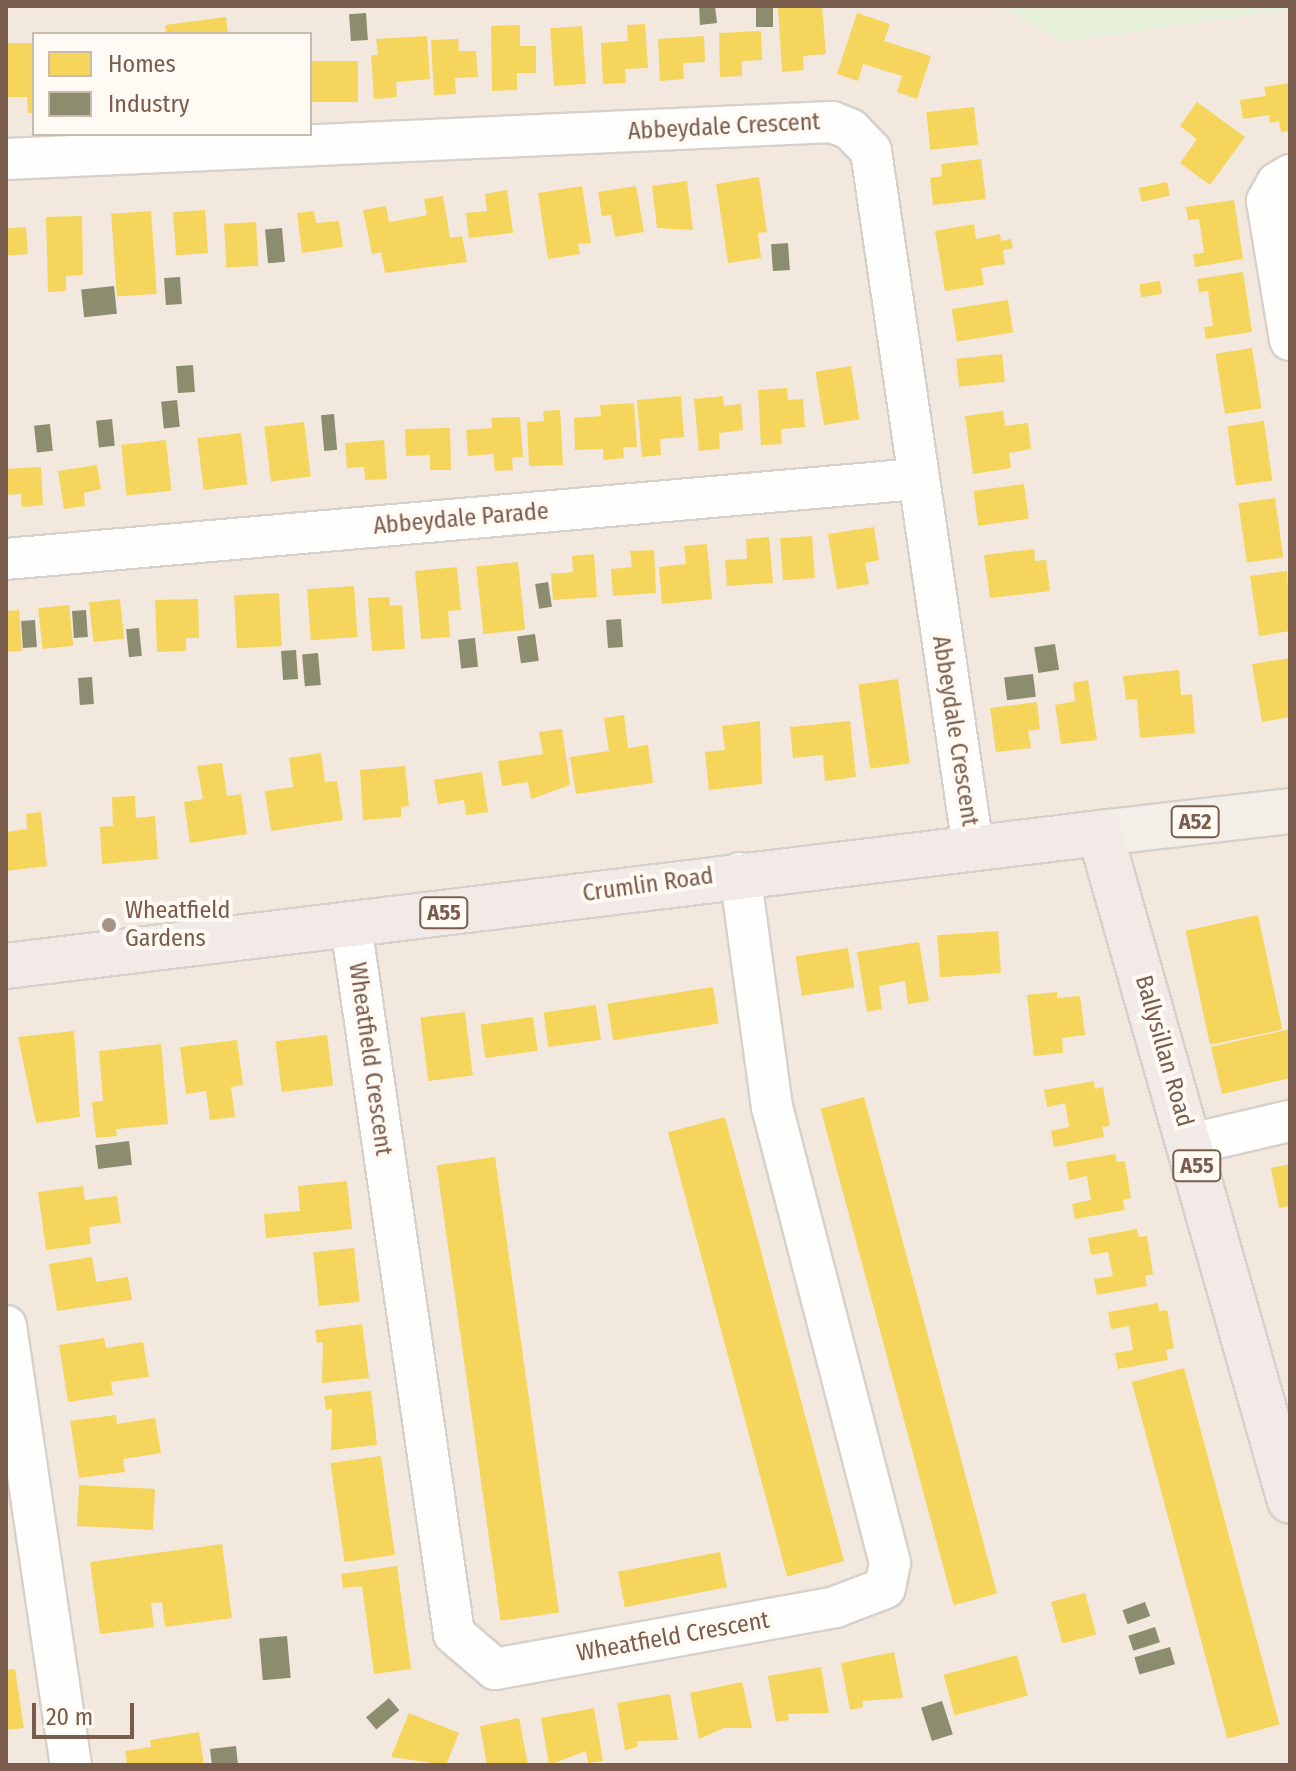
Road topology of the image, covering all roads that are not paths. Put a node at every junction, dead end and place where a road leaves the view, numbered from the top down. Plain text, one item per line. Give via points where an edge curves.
1 (6, 159) edge
2 (1290, 175) edge
3 (1290, 340) edge
4 (917, 479) junction
5 (6, 559) edge
6 (1290, 811) edge
7 (1100, 833) junction
8 (973, 848) junction
9 (740, 873) junction
10 (351, 925) junction
11 (6, 966) edge
12 (1290, 1121) edge
13 (1191, 1144) junction
14 (6, 1326) edge
15 (1290, 1501) edge
16 (71, 1765) edge

1 - 4 street, Abbeydale Crescent via 832,122 850,129 871,151
2 - 3 street via 1277,183 1267,201
4 - 5 street, Abbeydale Parade
4 - 8 street, Abbeydale Crescent
6 - 7 main road, Crumlin Road / A52
7 - 8 highway, Crumlin Road / A55
7 - 13 highway, Ballysillan Road / A55
8 - 9 highway, Crumlin Road / A55
9 - 10 highway, Crumlin Road / A55
9 - 10 street, Wheatfield Crescent via 772,1107 890,1563 885,1588 835,1607 495,1669 454,1634
10 - 11 highway, Crumlin Road / A55
12 - 13 street
13 - 15 highway, Ballysillan Road / A55
14 - 16 street

